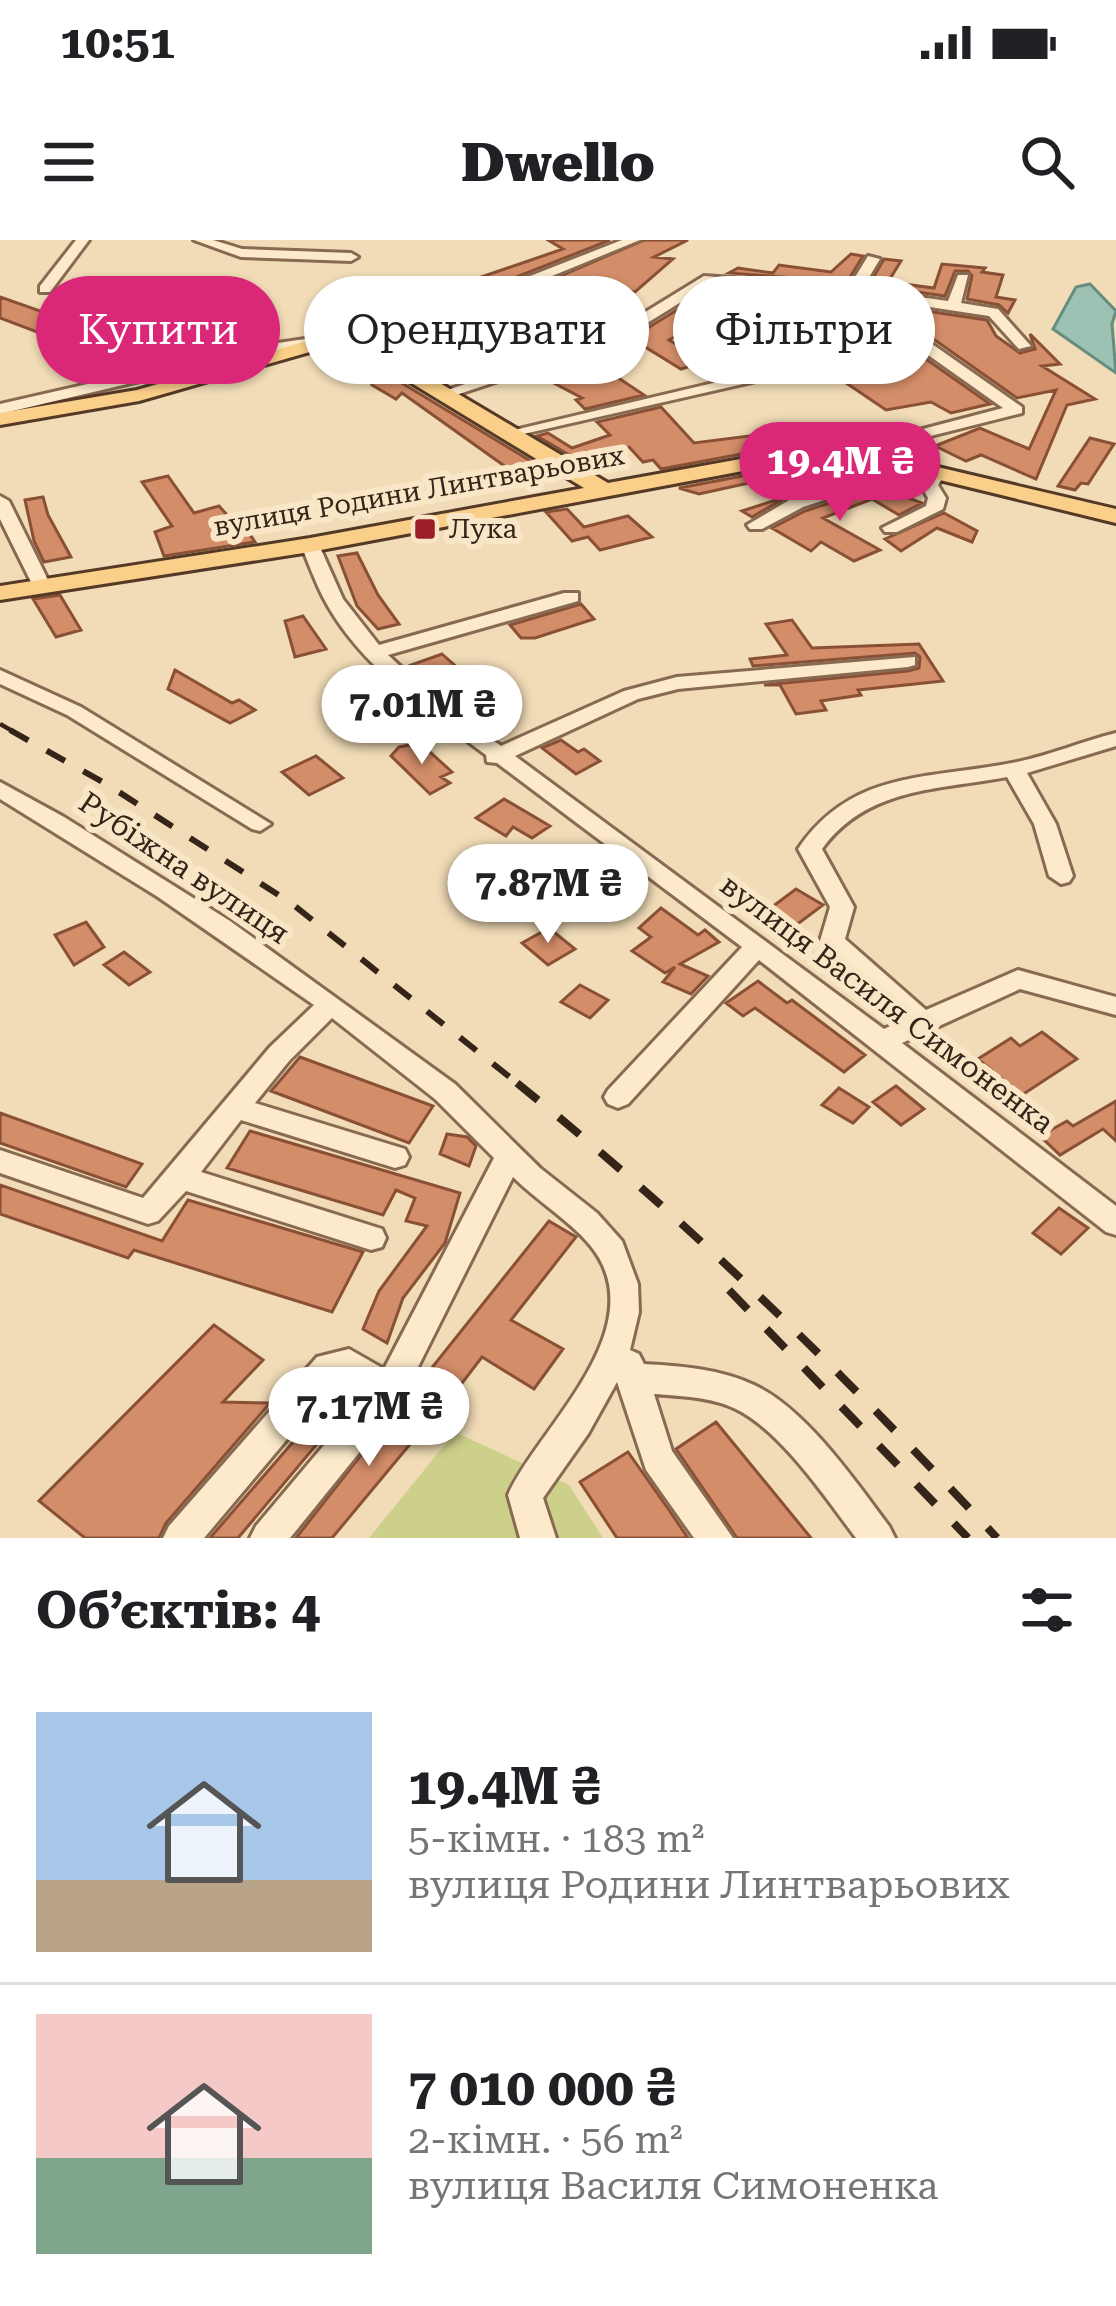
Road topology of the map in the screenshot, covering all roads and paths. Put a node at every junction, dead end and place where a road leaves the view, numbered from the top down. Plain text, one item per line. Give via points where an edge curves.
1 (83, 240) edge
2 (200, 240) edge
3 (634, 240) edge
4 (351, 256) dead end
5 (873, 259) dead end
6 (55, 276) edge
7 (543, 276) edge
8 (865, 276) edge
9 (963, 278) dead end
10 (673, 301) edge
11 (935, 303) edge
12 (953, 306) junction
13 (304, 343) edge
14 (1024, 346) dead end
15 (304, 348) edge
16 (935, 352) edge
17 (427, 384) edge
18 (728, 384) edge
19 (444, 394) junction
20 (0, 409) edge
21 (0, 418) edge
22 (512, 435) junction
23 (849, 454) junction
24 (933, 479) junction
25 (600, 488) junction
26 (0, 501) edge
27 (1116, 515) edge
28 (756, 525) dead end
29 (891, 528) dead end
30 (310, 544) junction
31 (42, 586) junction
32 (0, 593) edge
33 (571, 597) dead end
34 (374, 653) junction
35 (908, 661) dead end
36 (0, 676) edge
37 (1116, 740) edge
38 (495, 757) junction
39 (1014, 770) junction
40 (0, 789) edge
41 (260, 824) dead end
42 (1061, 876) dead end
43 (758, 946) junction
44 (328, 1006) junction
45 (1116, 1006) edge
46 (923, 1023) junction
47 (883, 1042) junction
48 (619, 1096) dead end
49 (239, 1109) junction
50 (509, 1156) junction
51 (395, 1157) dead end
52 (0, 1161) edge
53 (183, 1178) junction
54 (1116, 1223) edge
55 (371, 1238) dead end
56 (618, 1327) junction
57 (631, 1378) junction
58 (390, 1391) junction
59 (182, 1538) edge
60 (268, 1538) edge
61 (538, 1538) edge
62 (715, 1538) edge
63 (877, 1538) edge

1 - 6 street
2 - 4 street via 241,253
3 - 7 street
5 - 8 street
9 - 12 street
10 - 19 street via 614,338
11 - 12 street
12 - 14 street via 993,312
13 - 20 street
15 - 21 main road via 140,395
16 - 23 street, вулиця Родини Линтварьових via 1016,410
17 - 19 main road
18 - 22 street
19 - 22 main road
22 - 25 main road
23 - 24 main road, вулиця Родини Линтварьових
23 - 25 main road, вулиця Родини Линтварьових via 789,454
24 - 27 main road, вулиця Родини Линтварьових
24 - 28 street via 878,477
24 - 29 street via 934,509
25 - 30 main road, вулиця Родини Линтварьових
26 - 31 street
30 - 31 main road, вулиця Родини Линтварьових
30 - 34 street, вулиця Василя Симоненка via 334,600
31 - 32 main road, вулиця Родини Линтварьових
33 - 34 street
34 - 38 street, вулиця Василя Симоненка
35 - 38 street via 677,683 631,694
36 - 41 street via 74,711
37 - 39 street
38 - 43 street, вулиця Василя Симоненка
39 - 42 street via 1045,824
39 - 46 street via 938,778 860,799 826,821 810,849 842,907 832,941
40 - 44 street, Рубіжна вулиця
43 - 47 street, вулиця Василя Симоненка
43 - 48 street
44 - 49 street
44 - 50 street, Рубіжна вулиця via 432,1081
45 - 46 street via 1018,980
46 - 47 street
47 - 54 street, вулиця Василя Симоненка
49 - 51 street
49 - 53 street
50 - 56 street, Рубіжна вулиця via 592,1224 624,1282
50 - 58 street
52 - 53 street via 148,1213
53 - 55 street
56 - 57 street
56 - 61 street via 594,1400 525,1495
57 - 62 street via 658,1459
57 - 63 street via 748,1396 832,1479
58 - 59 street via 349,1363 328,1367
58 - 60 street

